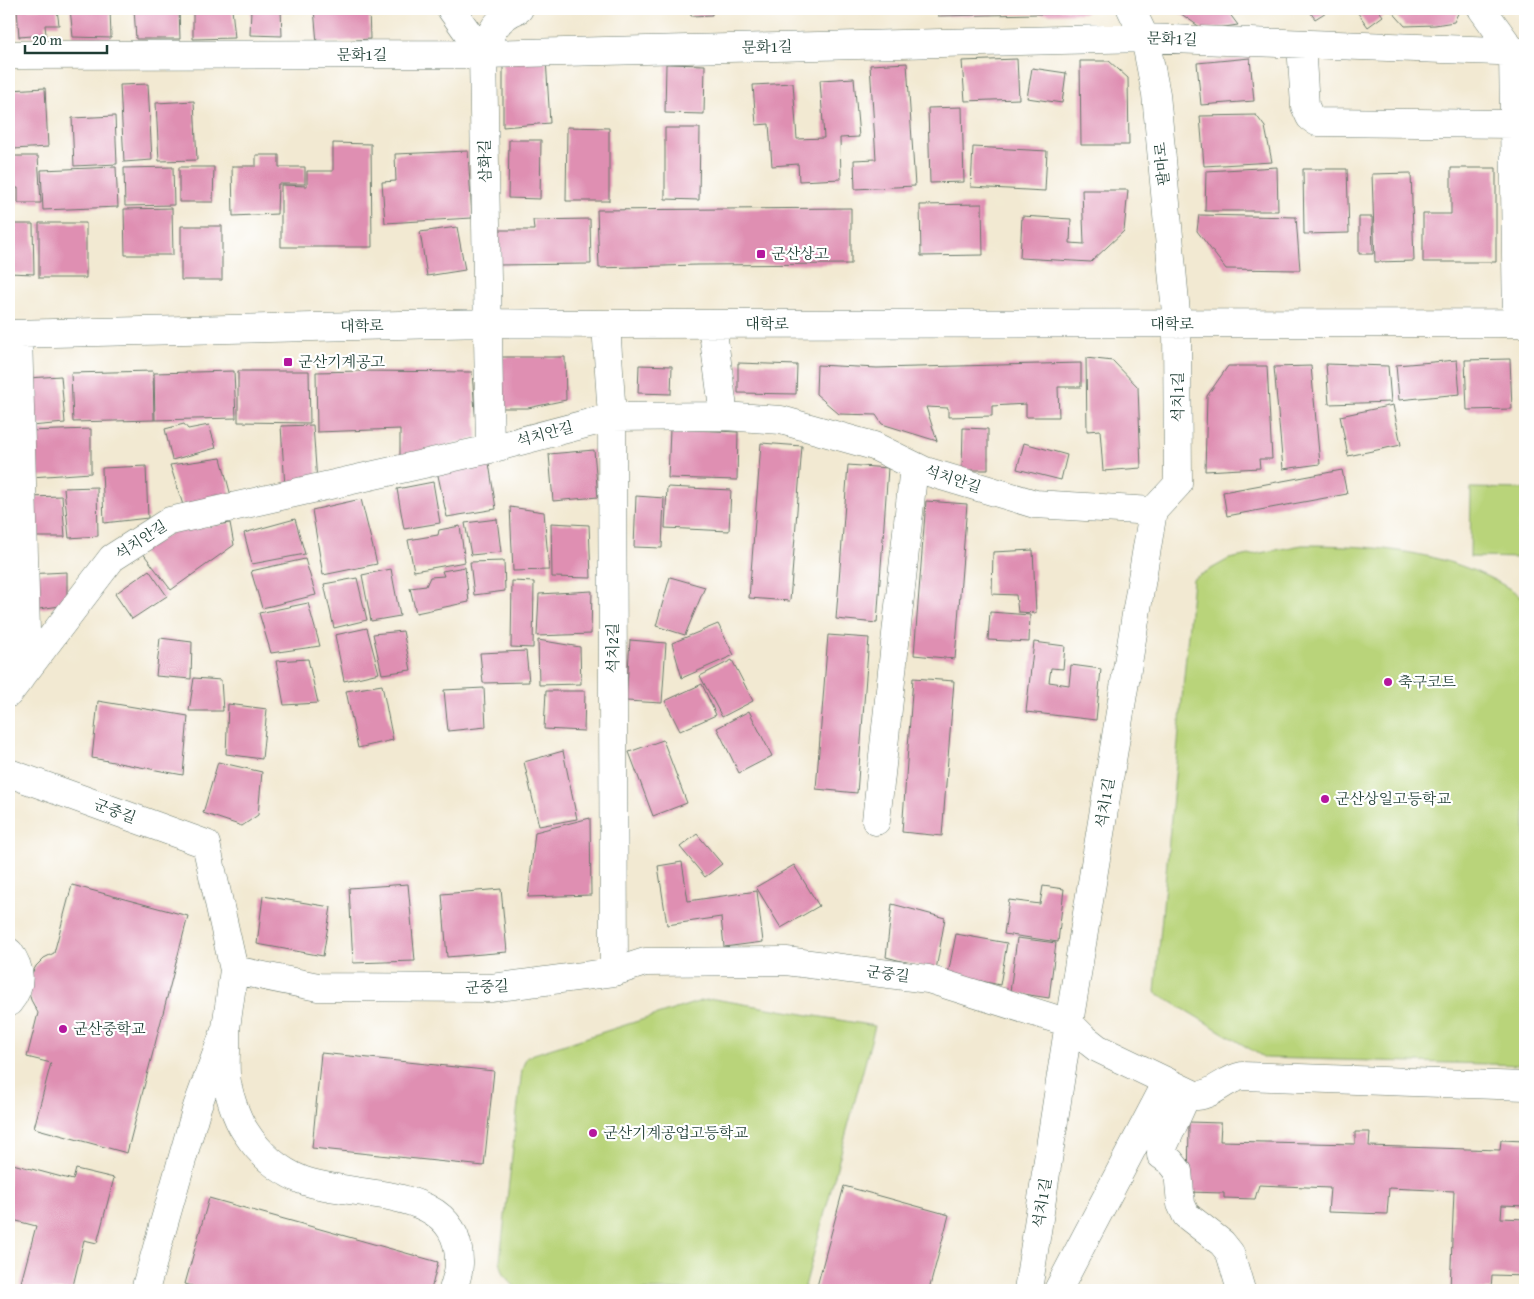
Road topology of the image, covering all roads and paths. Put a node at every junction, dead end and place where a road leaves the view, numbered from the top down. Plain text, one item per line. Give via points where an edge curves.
1 (451, 9) edge
2 (519, 9) edge
3 (1131, 9) edge
4 (1482, 9) edge
5 (1145, 38) junction
6 (1301, 44) junction
7 (1519, 52) edge
8 (483, 54) junction
9 (9, 55) edge
10 (1514, 124) junction
11 (487, 323) junction
12 (1521, 323) edge
13 (606, 324) junction
14 (712, 324) junction
15 (1177, 324) junction
16 (13, 334) edge
17 (724, 416) junction
18 (612, 417) junction
19 (490, 449) junction
20 (914, 466) junction
21 (1153, 511) junction
22 (27, 668) junction
23 (9, 693) edge
24 (9, 774) edge
25 (876, 821) dead end
26 (9, 952) edge
27 (234, 970) junction
28 (614, 972) junction
29 (9, 1002) edge
30 (1069, 1023) junction
31 (226, 1028) junction
32 (1525, 1086) edge
33 (1178, 1087) junction
34 (145, 1290) edge
35 (453, 1290) edge
36 (1028, 1290) edge
37 (1058, 1290) edge
38 (1241, 1290) edge

1 - 8 street
2 - 8 street via 494,27
3 - 5 street, 팔마로
4 - 7 street
5 - 6 street, 문화1길
5 - 8 street, 문화1길
5 - 15 street, 팔마로 via 1156,94
6 - 7 street, 문화1길
6 - 10 street via 1305,106 1310,117 1318,122
7 - 10 street
8 - 9 street, 문화1길
8 - 11 street, 삼화길
10 - 12 street
11 - 13 street, 대학로
11 - 16 street, 대학로
11 - 19 street, 삼화길
12 - 15 street, 대학로
13 - 14 street, 대학로
13 - 18 street, 석치2길
14 - 15 street, 대학로
14 - 17 street
15 - 21 street, 석치1길 via 1178,484
16 - 22 street
17 - 18 street, 석치안길
17 - 20 street, 석치안길 via 780,420 874,446
18 - 19 street, 석치안길
18 - 28 street, 석치2길
19 - 22 street, 석치안길 via 170,520 112,558
20 - 21 street, 석치안길 via 1035,504
20 - 25 street
21 - 30 street, 석치1길
22 - 23 street, 석치안길
24 - 27 street, 군중길 via 206,844
26 - 29 street via 20,972 19,984
27 - 28 street, 군중길 via 318,986 482,988
27 - 31 street
28 - 30 street, 군중길 via 645,962 786,961 928,979
30 - 33 street via 1097,1048
30 - 36 street, 석치1길
31 - 34 street via 197,1106
31 - 35 street via 226,1075 233,1104 244,1130 261,1153 281,1170 303,1180 399,1198 430,1209 447,1223 458,1243 459,1266
32 - 33 street via 1242,1076 1203,1096
33 - 37 street
33 - 38 street via 1161,1155 1178,1171 1181,1204 1186,1215 1230,1253

